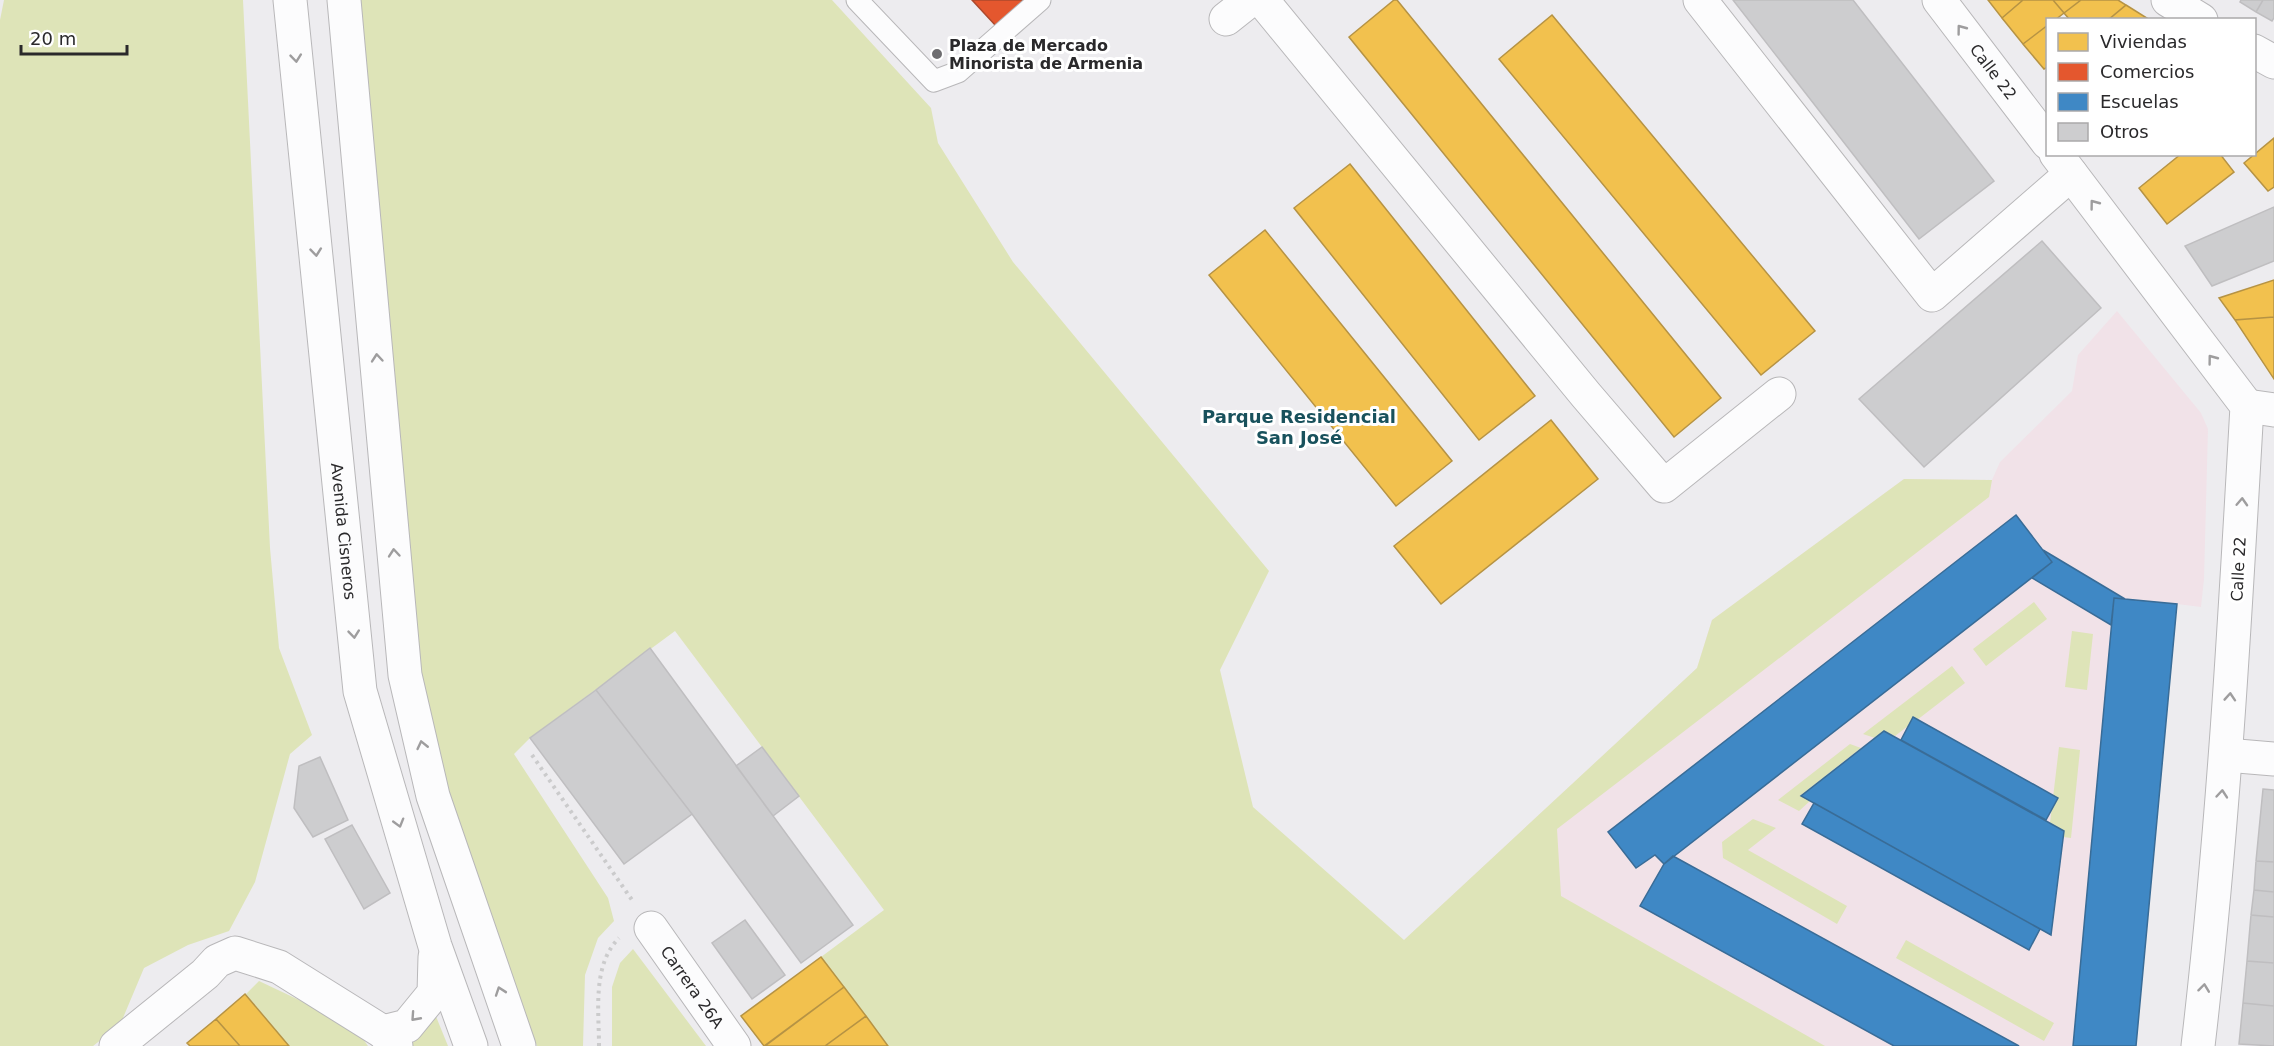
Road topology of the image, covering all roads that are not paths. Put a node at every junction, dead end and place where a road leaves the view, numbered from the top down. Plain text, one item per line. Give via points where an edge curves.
1 (290, 0) edge
2 (344, 0) edge
3 (857, 0) edge
4 (1040, 0) edge
5 (1262, 0) edge
6 (1700, 0) edge
7 (1939, 0) edge
8 (2168, 0) edge
9 (2198, 18) edge
10 (2256, 52) edge
11 (2274, 62) edge
12 (2046, 140) edge
13 (2064, 164) edge
14 (1779, 394) dead end
15 (2261, 408) edge
16 (2226, 755) junction
17 (2274, 759) edge
18 (651, 928) road end
19 (435, 946) junction
20 (390, 1039) edge
21 (116, 1046) edge
22 (471, 1046) edge
23 (519, 1046) edge
24 (735, 1046) edge
25 (2198, 1046) edge

1 -> 19 street, Avenida Cisneros via 360,691
23 -> 2 street via 433,796 405,675
3 - 4 lane via 934,81 958,72
5 - 14 street via 1664,486
6 - 13 street via 1932,295
12 -> 7 street, Calle 22
8 - 9 street
10 - 11 street
15 -> 13 street, Calle 22
16 -> 15 street, Calle 22
16 - 17 street
25 -> 16 street, Calle 22
18 - 24 street, Carrera 26A
19 -> 20 street via 434,993 407,1026
19 - 22 street, Avenida Cisneros
20 - 21 street via 279,968 235,953 217,961

